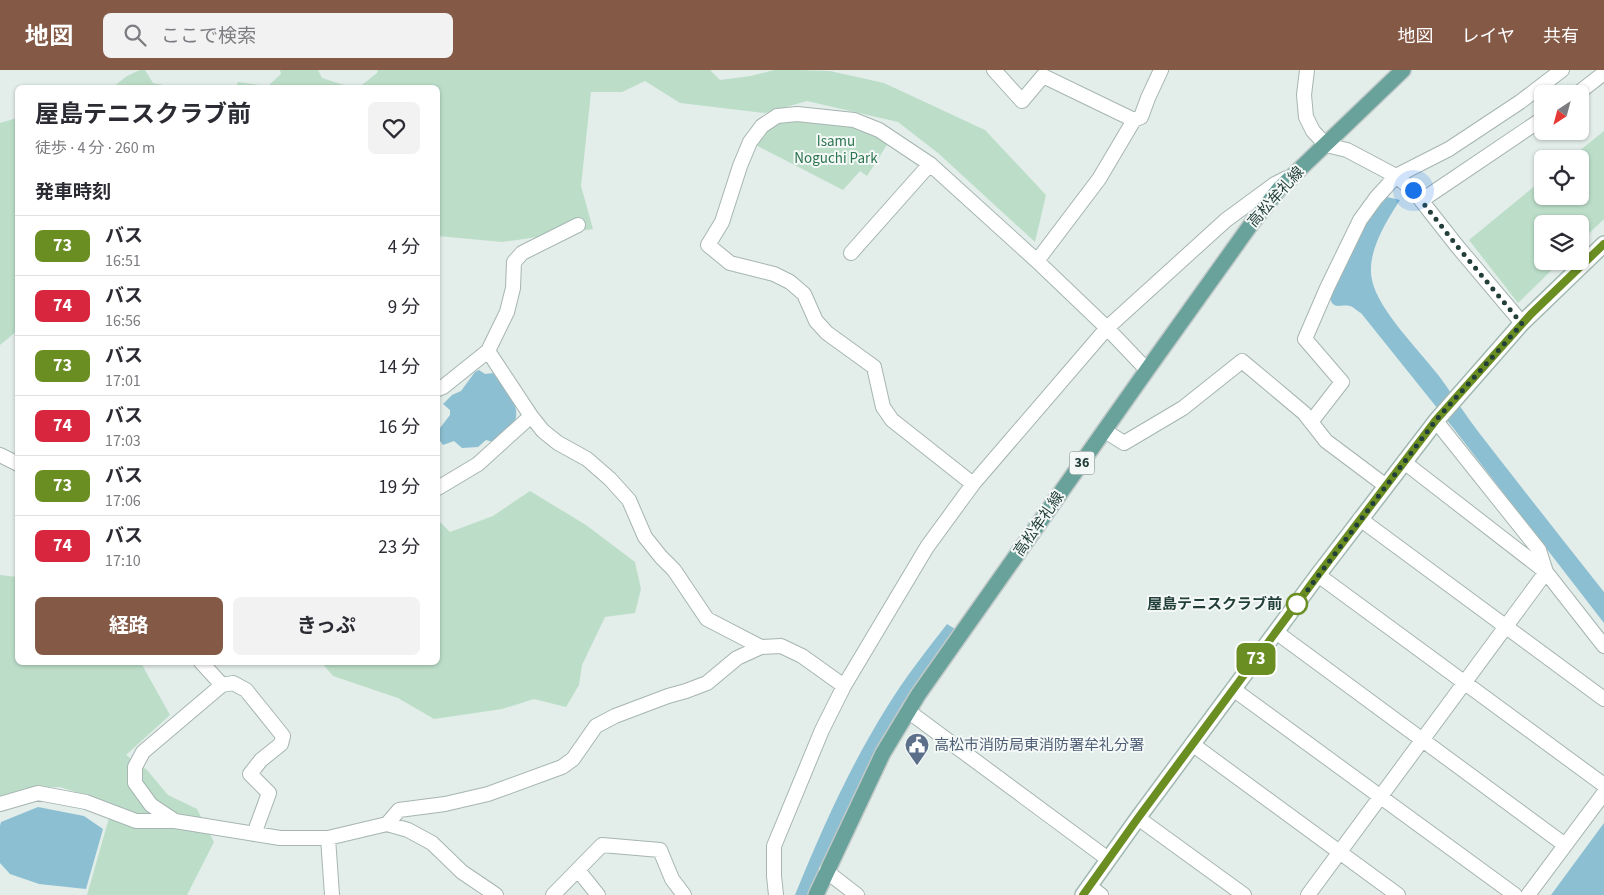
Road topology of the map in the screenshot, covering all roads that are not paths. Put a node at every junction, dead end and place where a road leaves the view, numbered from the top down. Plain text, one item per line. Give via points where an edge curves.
1 (994, 70) edge
2 (1161, 70) edge
3 (1307, 70) edge
4 (1403, 70) edge
5 (1562, 70) edge
6 (1604, 73) edge
7 (1589, 85) edge
8 (1134, 120) junction
9 (1534, 124) edge
10 (1326, 145) junction
11 (930, 164) junction
12 (1296, 172) junction
13 (1396, 176) junction
14 (1422, 200) junction
15 (578, 225) dead end
16 (1601, 251) edge
17 (851, 253) dead end
18 (1037, 261) junction
19 (1522, 324) junction
20 (1107, 328) junction
21 (488, 350) junction
22 (1147, 370) junction
23 (440, 389) edge
24 (531, 416) junction
25 (1438, 418) junction
26 (1311, 422) junction
27 (1105, 431) junction
28 (0, 455) edge
29 (15, 462) edge
30 (1404, 462) junction
31 (973, 484) junction
32 (1386, 486) junction
33 (440, 487) edge
34 (1360, 519) junction
35 (1546, 572) junction
36 (1318, 575) junction
37 (1506, 627) junction
38 (1276, 632) junction
39 (1604, 646) edge
40 (761, 647) junction
41 (204, 665) edge
42 (1465, 683) junction
43 (222, 685) junction
44 (844, 686) junction
45 (1234, 689) junction
46 (1604, 699) edge
47 (908, 711) junction
48 (1423, 740) junction
49 (1192, 744) junction
50 (1604, 785) edge
51 (1604, 793) edge
52 (1380, 796) junction
53 (0, 804) edge
54 (1138, 818) junction
55 (174, 822) junction
56 (387, 824) junction
57 (254, 834) junction
58 (328, 838) junction
59 (1565, 845) junction
60 (1339, 852) junction
61 (1108, 859) junction
62 (578, 870) junction
63 (826, 871) junction
64 (1091, 892) edge
65 (332, 895) edge
66 (496, 895) edge
67 (553, 895) edge
68 (598, 895) edge
69 (684, 895) edge
70 (776, 895) edge
71 (816, 895) edge
72 (857, 895) edge
73 (1244, 895) edge
74 (1308, 895) edge
75 (1398, 895) edge
76 (1515, 895) edge
77 (1528, 895) edge

1 - 8 street via 1022,101 1043,76
2 - 8 street via 1141,118
3 - 10 street via 1306,117
4 - 10 main road, 高松牟礼線 / 36
5 - 13 street via 1449,149
6 - 7 street
8 - 18 street via 1099,179
9 - 14 street
10 - 12 main road, 高松牟礼線 / 36
10 - 13 street via 1347,150
11 - 17 street
11 - 18 street
11 - 31 street via 879,130 854,120 797,114 777,116 762,126 750,142 722,222 708,245 730,263 774,274 804,294 816,321 827,334 874,367 883,406 892,420
12 - 20 street via 1226,220
12 - 22 main road, 高松牟礼線 / 36 via 1252,223
13 - 14 street
13 - 26 street via 1360,220 1305,339 1342,382
14 - 19 street
15 - 21 street via 522,253 514,262 513,288 507,312
16 - 19 street
18 - 20 street
19 - 25 street
20 - 22 street
20 - 31 street
21 - 23 street
21 - 24 street
22 - 27 main road, 高松牟礼線 / 36
24 - 33 street via 478,464
24 - 40 street via 558,443 587,459 610,478 629,500 645,537 674,570 707,619
25 - 30 street
25 - 35 street via 1538,550
26 - 27 street via 1242,361 1183,408 1124,443
26 - 32 street via 1326,441
27 - 47 main road, 高松牟礼線 / 36
28 - 29 street
30 - 32 street
30 - 35 street
31 - 44 street via 927,547
32 - 34 street
34 - 36 street
34 - 37 street
35 - 37 street
35 - 39 street
36 - 38 street
36 - 42 street
37 - 42 street
37 - 46 street
38 - 45 street
38 - 48 street
40 - 44 street via 781,646
40 - 56 street via 737,658 707,683 596,726 573,759 562,767 488,794 399,810
41 - 43 street
42 - 48 street
42 - 50 street
43 - 55 street via 143,752 135,767 135,783 151,806
43 - 57 street via 233,683 246,690 284,736 281,744 250,774 269,793
44 - 70 street via 822,730 774,846
45 - 49 street
45 - 52 street
47 - 61 street
47 - 63 main road, 高松牟礼線 / 36 via 883,753
48 - 52 street
48 - 59 street
49 - 54 street
49 - 60 street
51 - 59 street
52 - 60 street
52 - 76 street
53 - 55 street via 38,793 86,802 136,821
54 - 61 street
54 - 73 street
55 - 57 street
56 - 58 street
56 - 66 street via 408,830 432,843 462,872
57 - 58 street via 280,838
58 - 65 street
59 - 77 street
60 - 74 street
60 - 75 street
61 - 64 street
62 - 67 street
62 - 68 street
62 - 69 street via 602,845 660,850 672,879
63 - 71 main road, 高松牟礼線 / 36
63 - 72 street

